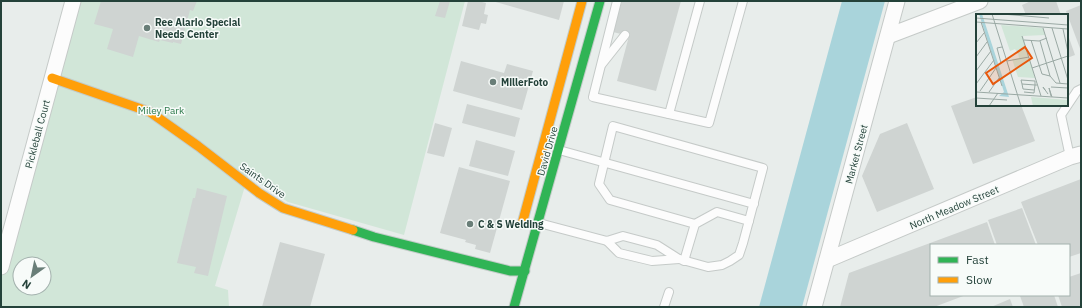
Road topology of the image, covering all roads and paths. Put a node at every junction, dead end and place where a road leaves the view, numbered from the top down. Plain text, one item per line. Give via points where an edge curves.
1 (74, 1) edge
2 (582, 1) edge
3 (600, 1) edge
4 (618, 1) edge
5 (700, 1) edge
6 (742, 1) edge
7 (897, 1) edge
8 (980, 1) edge
9 (625, 35) dead end
10 (888, 36) junction
11 (601, 66) junction
12 (52, 78) junction
13 (1081, 89) edge
14 (580, 95) junction
15 (593, 97) junction
16 (1068, 104) edge
17 (1067, 106) edge
18 (669, 114) junction
19 (559, 150) junction
20 (1076, 156) edge
21 (604, 162) junction
22 (754, 204) junction
23 (749, 221) junction
24 (538, 223) junction
25 (695, 224) junction
26 (520, 232) dead end
27 (607, 241) junction
28 (682, 260) junction
29 (827, 260) junction
30 (1, 268) edge
31 (525, 271) junction
32 (669, 292) dead end
33 (514, 307) edge
34 (664, 307) edge
35 (814, 307) edge

1 - 12 street, Pickleball Court
2 - 26 main road, David Drive
3 - 14 main road, David Drive
4 - 11 lane
5 - 18 lane
6 - 18 lane via 709,123
7 - 10 street, Market Street
8 - 10 street
9 - 11 lane
10 - 29 street, Market Street
11 - 15 lane
12 - 30 street, Pickleball Court
12 - 31 main road, Saints Drive via 150,112 283,208 374,237 510,271
13 - 16 lane via 1076,91
14 - 15 lane
14 - 19 main road, David Drive
15 - 18 lane
17 - 20 lane via 1061,115
19 - 21 lane
19 - 24 main road, David Drive
20 - 29 street, North Meadow Street
21 - 22 lane
21 - 22 lane via 613,126 763,168
21 - 25 lane via 599,184 610,200
22 - 23 lane
23 - 25 lane via 717,212
23 - 28 lane via 739,255 730,261 708,268
24 - 27 lane
24 - 31 main road, David Drive
25 - 28 lane
27 - 28 lane via 619,253 652,261
27 - 28 lane via 623,236 657,244
29 - 35 street, Market Street
31 - 33 main road, David Drive
32 - 34 lane

